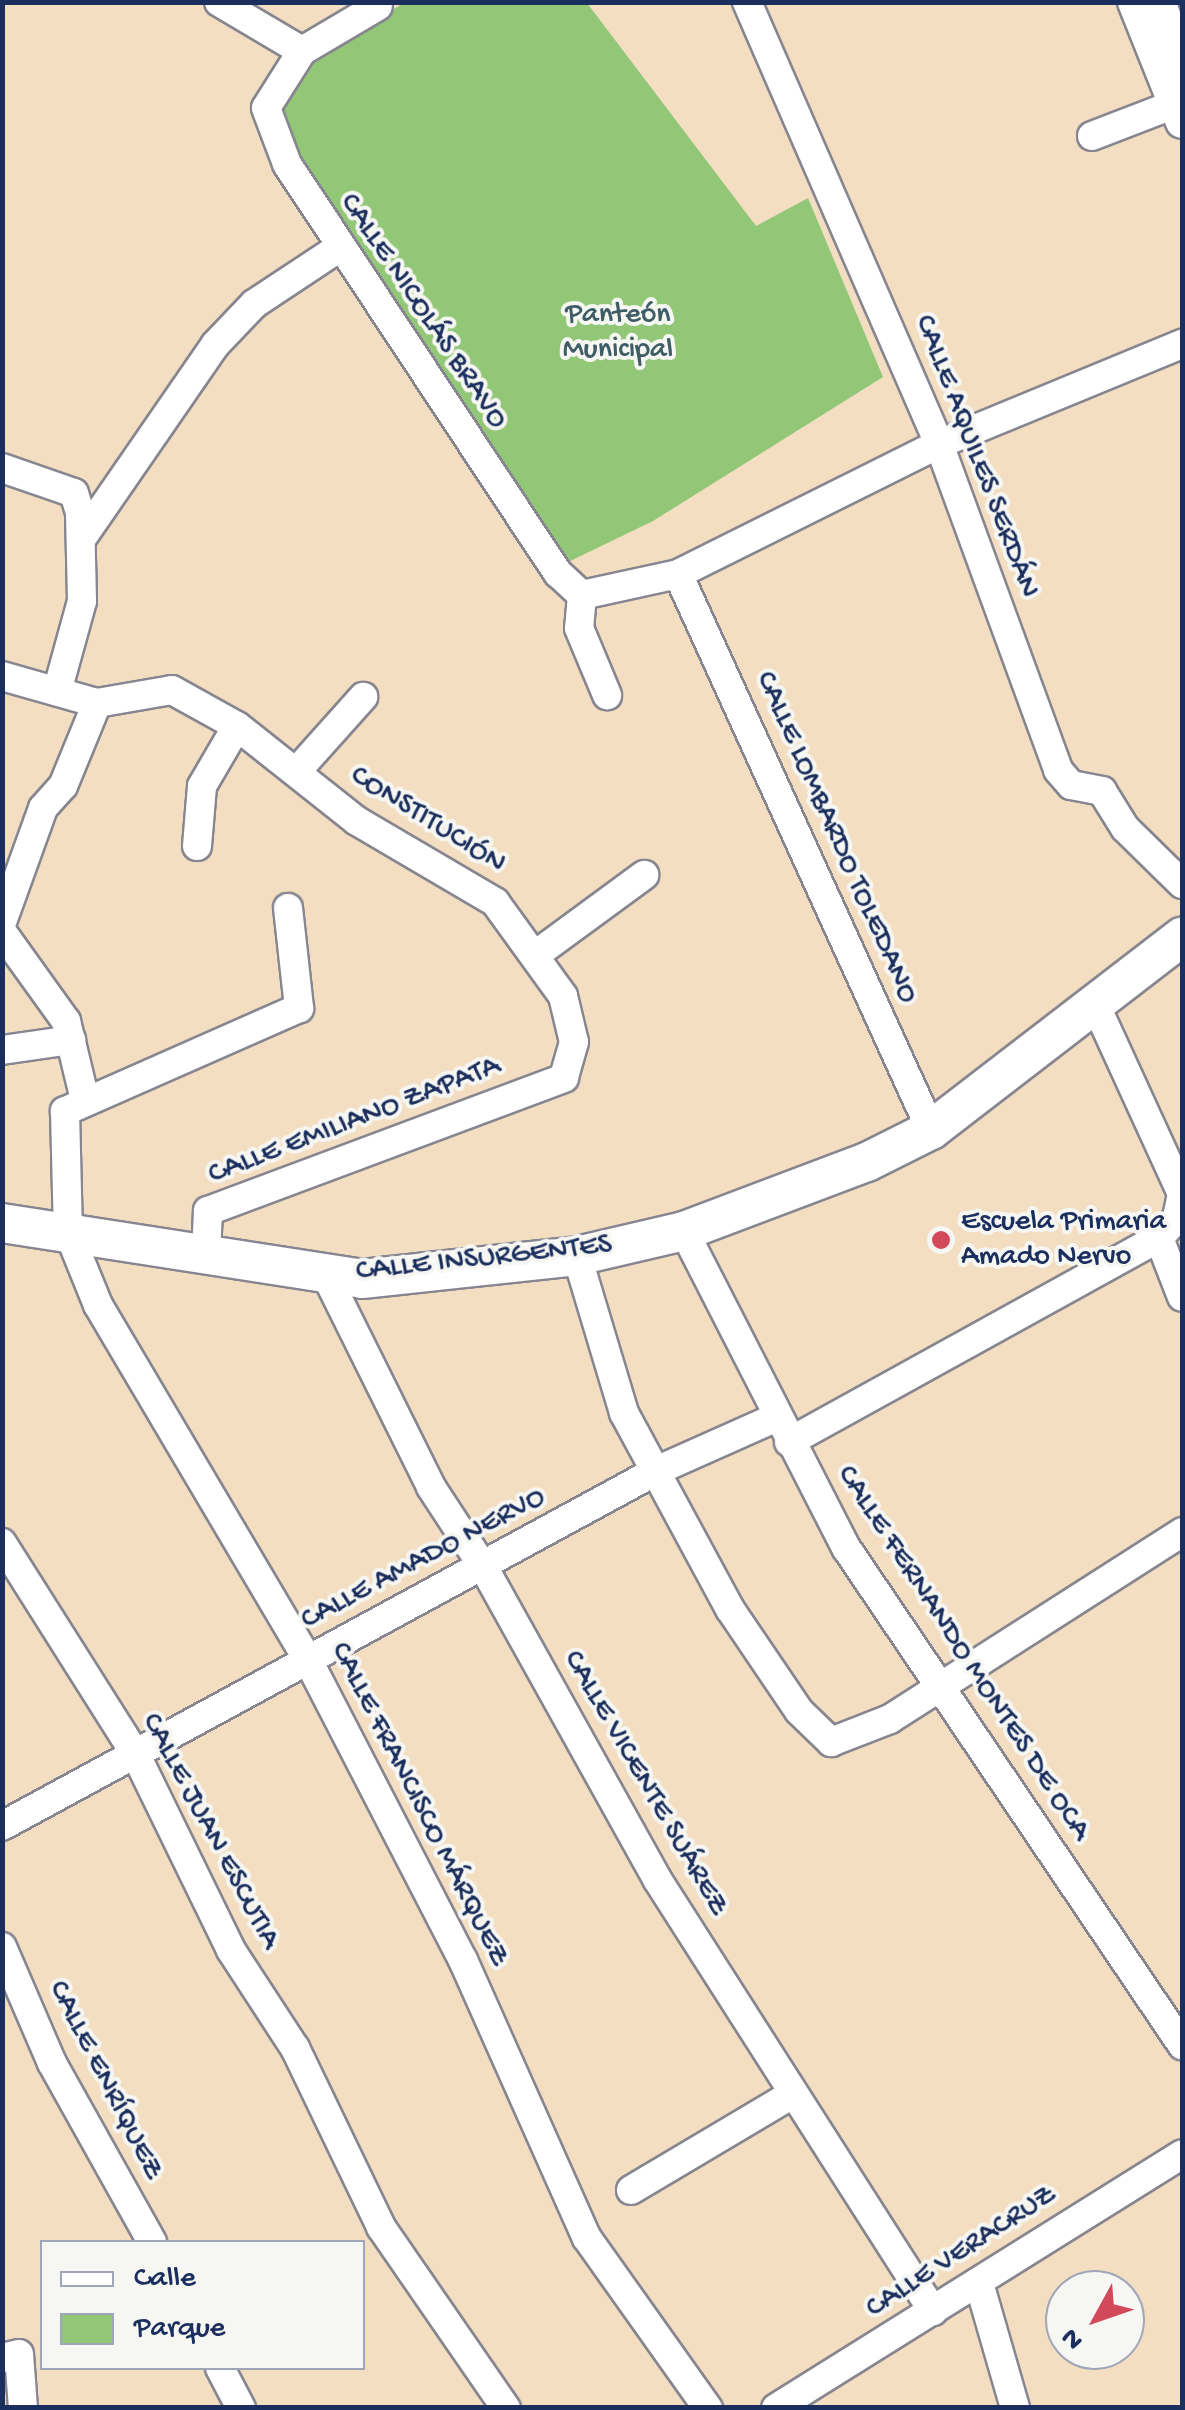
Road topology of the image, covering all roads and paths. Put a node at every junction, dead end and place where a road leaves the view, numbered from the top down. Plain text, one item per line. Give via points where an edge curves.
1 (219, 2) edge
2 (1134, 2) edge
3 (1159, 2) edge
4 (751, 5) edge
5 (378, 6) dead end
6 (302, 51) junction
7 (1182, 62) edge
8 (1179, 113) edge
9 (1092, 136) dead end
10 (340, 247) junction
11 (1182, 344) edge
12 (939, 444) junction
13 (2, 468) edge
14 (84, 535) junction
15 (678, 574) junction
16 (582, 595) junction
17 (2, 676) edge
18 (57, 692) junction
19 (607, 694) dead end
20 (363, 697) dead end
21 (97, 703) junction
22 (238, 726) junction
23 (296, 772) junction
24 (196, 846) dead end
25 (644, 875) dead end
26 (1182, 884) edge
27 (288, 908) dead end
28 (2, 922) edge
29 (2, 932) edge
30 (1182, 937) edge
31 (538, 953) junction
32 (1096, 1006) junction
33 (70, 1040) junction
34 (2, 1050) edge
35 (564, 1078) joint
36 (85, 1100) junction
37 (932, 1130) junction
38 (1177, 1164) edge
39 (1182, 1194) edge
40 (2, 1223) edge
41 (68, 1230) junction
42 (684, 1231) junction
43 (1159, 1238) junction
44 (206, 1253) junction
45 (577, 1256) junction
46 (325, 1273) junction
47 (1182, 1297) edge
48 (782, 1430) junction
49 (658, 1470) junction
50 (1182, 1532) edge
51 (2, 1544) edge
52 (484, 1568) junction
53 (12, 1586) edge
54 (307, 1658) junction
55 (938, 1687) junction
56 (135, 1753) junction
57 (2, 1826) edge
58 (2, 1946) edge
59 (1182, 2045) edge
60 (793, 2094) junction
61 (1180, 2165) edge
62 (631, 2190) dead end
63 (151, 2240) edge
64 (980, 2282) junction
65 (933, 2312) junction
66 (11, 2356) edge
67 (221, 2370) edge
68 (23, 2408) edge
69 (241, 2408) edge
70 (506, 2408) edge
71 (708, 2408) edge
72 (776, 2408) edge
73 (1015, 2408) edge

1 - 6 street
2 - 8 street
3 - 7 street
4 - 12 street, CALLE AQUILES SERDÁN
5 - 6 street
6 - 10 street, CALLE NICOLÁS BRAVO via 266,108 287,164
8 - 9 street
10 - 14 street via 254,304 214,345
10 - 16 street, CALLE NICOLÁS BRAVO via 558,573
11 - 12 street
12 - 15 street
12 - 26 street, CALLE AQUILES SERDÁN via 1058,770 1071,785 1102,791 1125,828
13 - 14 street via 74,493
14 - 18 street via 82,601
15 - 16 street
15 - 37 street, CALLE LOMBARDO TOLEDANO
16 - 19 street via 578,628
17 - 18 street
18 - 21 street
20 - 23 street
21 - 22 street, CONSTITUCIÓN via 172,690
21 - 28 street via 63,786 43,808
22 - 23 street, CONSTITUCIÓN
22 - 24 street via 202,786
23 - 31 street, CONSTITUCIÓN via 357,821 495,902
25 - 31 street
27 - 36 street via 299,1008
29 - 33 street via 66,1021
30 - 32 main road, CALLE INSURGENTES
31 - 35 street, CONSTITUCIÓN via 563,996 574,1042
32 - 37 main road, CALLE INSURGENTES
32 - 38 street
33 - 34 street
33 - 36 street
35 - 44 street, CALLE EMILIANO ZAPATA via 208,1211
36 - 41 street via 65,1111
37 - 42 main road, CALLE INSURGENTES
38 - 39 street
39 - 43 street via 1177,1218
40 - 41 main road, CALLE INSURGENTES
41 - 44 main road, CALLE INSURGENTES
41 - 54 street, CALLE FRANCISCO MÁRQUEZ via 98,1304
42 - 45 main road, CALLE INSURGENTES
42 - 48 street, CALLE FERNANDO MONTES DE OCA
43 - 47 street
43 - 48 street, CALLE AMADO NERVO
44 - 46 main road, CALLE INSURGENTES
45 - 46 main road, CALLE INSURGENTES via 362,1279
45 - 49 street via 624,1413
46 - 52 street, CALLE VICENTE SUÁREZ via 431,1487
48 - 49 street, CALLE AMADO NERVO
48 - 55 street, CALLE FERNANDO MONTES DE OCA via 847,1549
49 - 52 street, CALLE AMADO NERVO
49 - 55 street via 730,1609 799,1711 831,1742 890,1720
50 - 55 street
51 - 53 street, CALLE JUAN ESCUTIA
52 - 54 street, CALLE AMADO NERVO
52 - 60 street, CALLE VICENTE SUÁREZ via 657,1878
53 - 56 street, CALLE JUAN ESCUTIA
54 - 56 street, CALLE AMADO NERVO
54 - 71 street, CALLE FRANCISCO MÁRQUEZ via 463,1960 588,2238
55 - 59 street, CALLE FERNANDO MONTES DE OCA
56 - 57 street, CALLE AMADO NERVO
56 - 70 street, CALLE JUAN ESCUTIA via 380,2227
58 - 63 street, CALLE ENRÍQUEZ via 52,2063
60 - 62 street
60 - 65 street, CALLE VICENTE SUÁREZ
61 - 64 street, CALLE VERACRUZ
64 - 65 street, CALLE VERACRUZ
64 - 73 street
65 - 72 street, CALLE VERACRUZ
66 - 68 street
67 - 69 street

